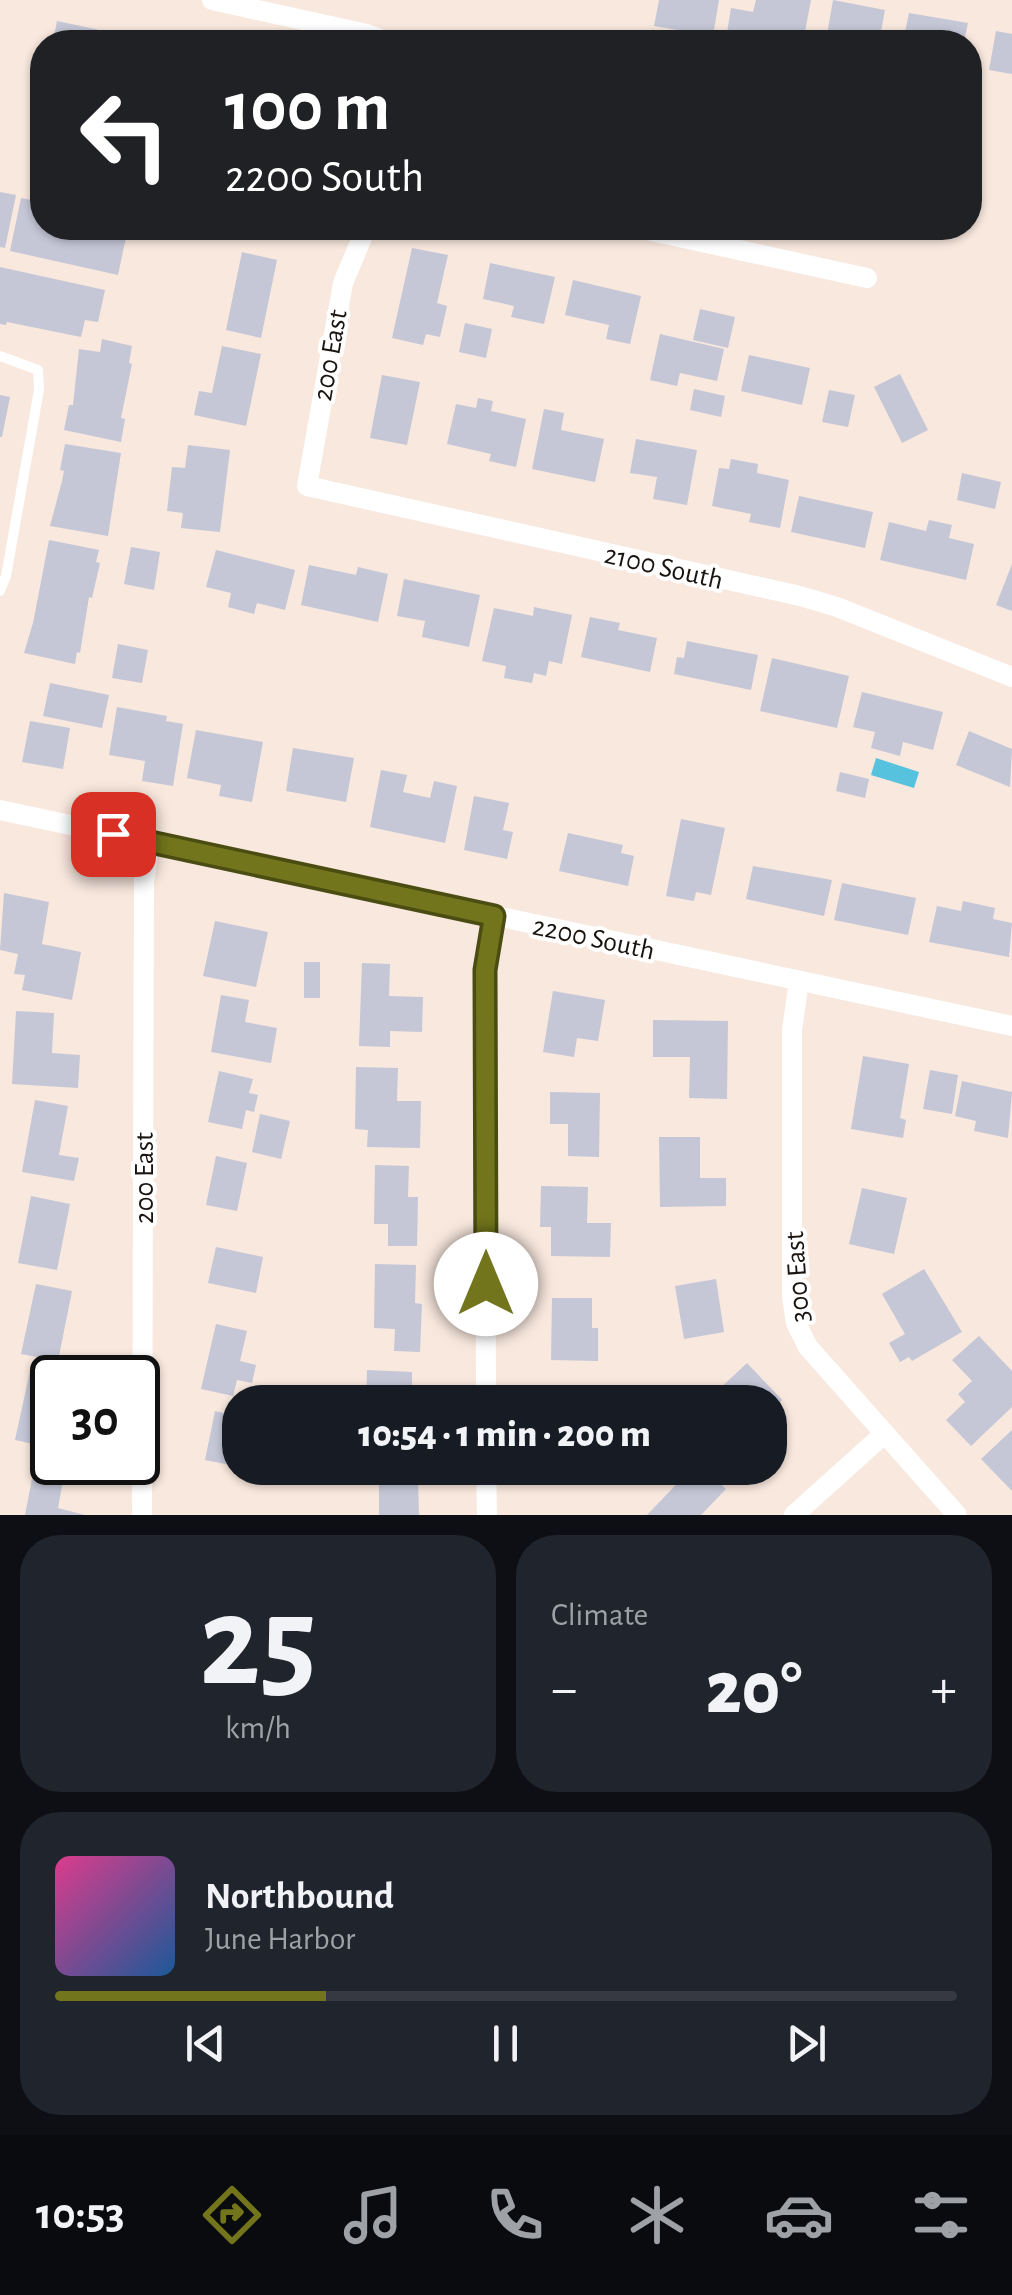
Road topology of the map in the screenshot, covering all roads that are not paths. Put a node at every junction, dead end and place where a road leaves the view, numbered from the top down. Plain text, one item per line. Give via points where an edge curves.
1 (212, 0) edge
2 (349, 30) edge
3 (361, 240) edge
4 (693, 240) edge
5 (868, 278) dead end
6 (0, 356) edge
7 (307, 486) joint
8 (0, 590) edge
9 (1012, 678) edge
10 (0, 810) edge
11 (150, 842) junction
12 (494, 916) junction
13 (799, 981) junction
14 (1012, 1026) edge
15 (486, 1385) edge
16 (884, 1434) junction
17 (486, 1485) edge
18 (142, 1515) edge
19 (486, 1515) edge
20 (794, 1515) edge
21 (957, 1515) edge

1 - 2 street
3 - 7 street, 200 East via 343,283
4 - 5 street
6 - 8 lane via 38,370 39,390
7 - 9 street, 2100 South via 800,596
10 - 11 street, 2200 South
11 - 12 street, 2200 South
11 - 18 street, 200 East via 144,881
12 - 13 street, 2200 South
12 - 15 street via 485,970
13 - 14 street, 2200 South
13 - 16 street, 300 East via 792,1030 793,1310 808,1346
16 - 20 street
16 - 21 street, 300 East
17 - 19 street

